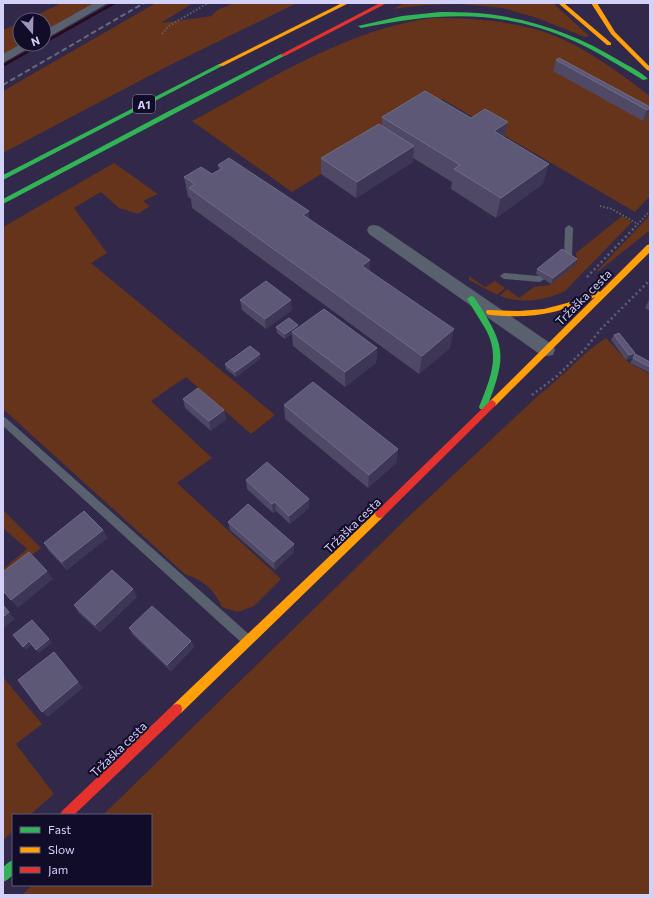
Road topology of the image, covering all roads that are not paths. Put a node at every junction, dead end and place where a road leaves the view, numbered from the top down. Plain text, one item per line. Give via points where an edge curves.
1 (102, 3) edge
2 (346, 3) edge
3 (384, 3) edge
4 (561, 3) edge
5 (594, 3) edge
6 (52, 31) edge
7 (16, 52) edge
8 (3, 59) edge
9 (254, 68) junction
10 (649, 76) edge
11 (3, 178) edge
12 (3, 202) edge
13 (569, 228) dead end
14 (374, 230) dead end
15 (650, 247) edge
16 (504, 276) dead end
17 (613, 285) junction
18 (472, 299) junction
19 (490, 312) junction
20 (547, 350) junction
21 (479, 415) junction
22 (3, 421) edge
23 (248, 641) junction
24 (67, 814) edge
25 (12, 867) edge
26 (3, 876) edge

1 - 6 street
2 - 11 main road, A1 via 165,93
3 - 9 main road, A1
4 - 10 main road
5 - 10 main road via 613,33
7 - 8 street
9 - 10 main road via 288,60 350,30 391,17 427,11 464,10 504,14 552,27
9 - 12 main road, A1
13 - 16 lane via 568,258 540,279
14 - 18 street
15 - 17 main road, Tržaška cesta
17 - 19 main road via 554,312 526,315
17 - 20 main road, Tržaška cesta
18 - 19 street
18 - 21 main road via 492,332 499,355 494,381
19 - 20 street
20 - 21 main road, Tržaška cesta
21 - 23 main road, Tržaška cesta
22 - 23 lane
23 - 24 main road, Tržaška cesta
25 - 26 main road

